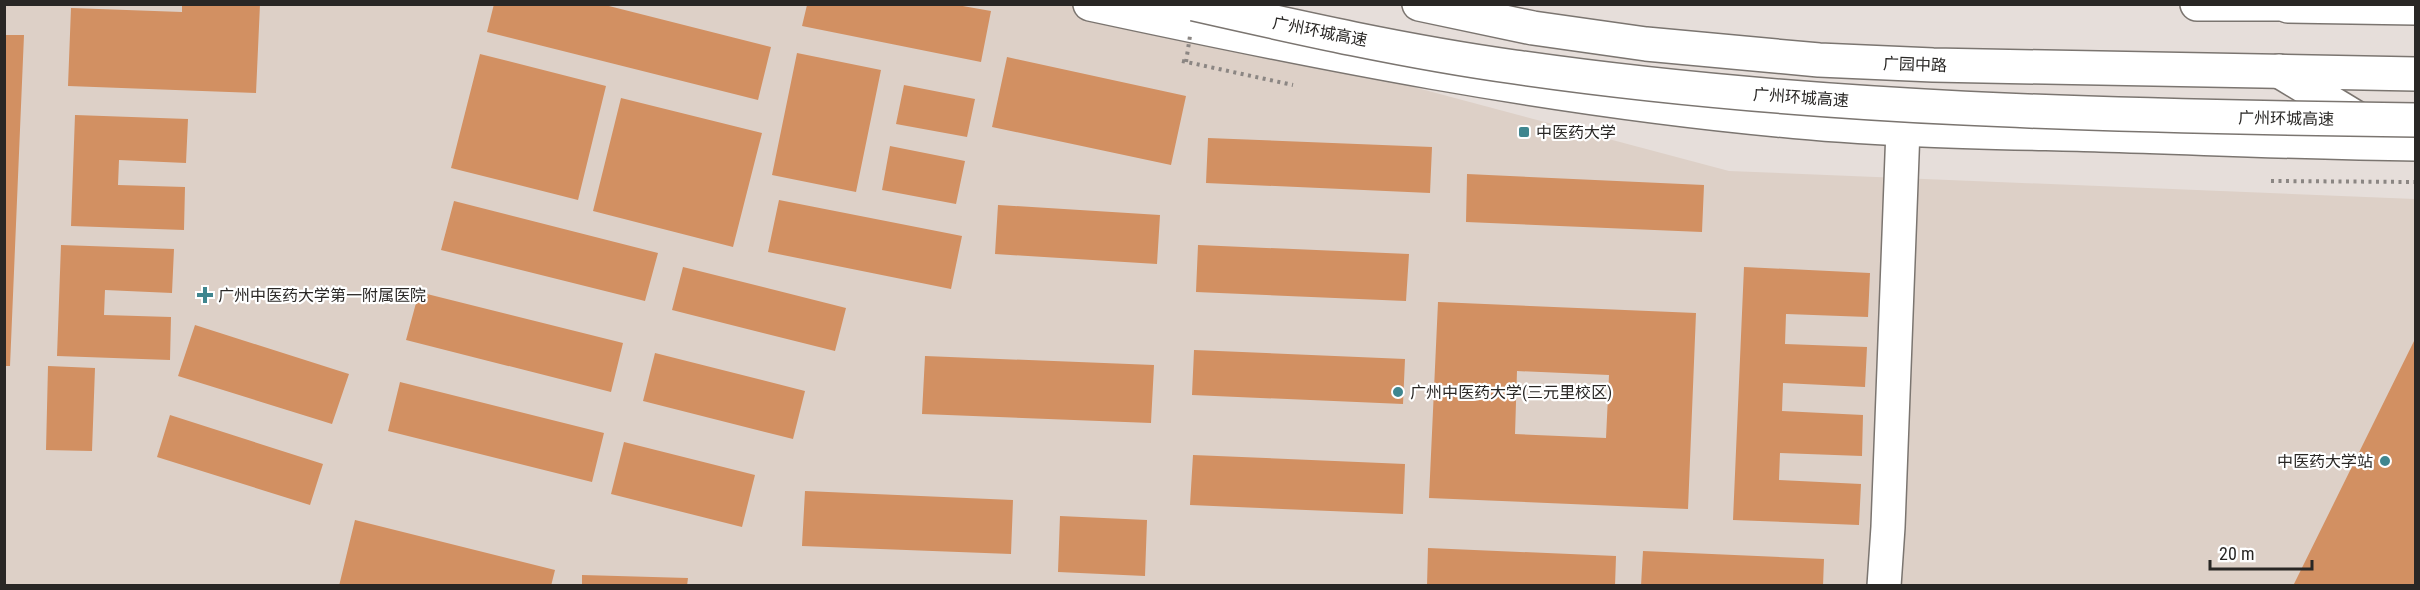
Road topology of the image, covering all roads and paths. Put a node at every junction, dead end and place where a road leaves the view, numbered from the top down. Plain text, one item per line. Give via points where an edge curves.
1 (1090, 4) edge
2 (1194, 4) edge
3 (1419, 4) edge
4 (2197, 4) edge
5 (2290, 5) edge
6 (2415, 8) edge
7 (1186, 62) dead end
8 (2279, 71) junction
9 (2415, 74) edge
10 (1293, 85) dead end
11 (1903, 129) junction
12 (2410, 136) edge
13 (2271, 181) dead end
14 (2415, 182) edge
15 (1884, 585) edge

1 - 11 main road via 1300,50 1475,82 1652,106
2 - 12 main road, 广州环城高速, bridge via 1303,29 1514,67 1795,98 2238,118
3 - 8 main road, 广园中路 via 1533,28 1737,53 1933,65
4 - 5 main road
5 - 6 main road
7 - 10 path
8 - 9 main road, 广园中路
8 - 12 main road
11 - 12 main road
11 - 15 main road
13 - 14 path

